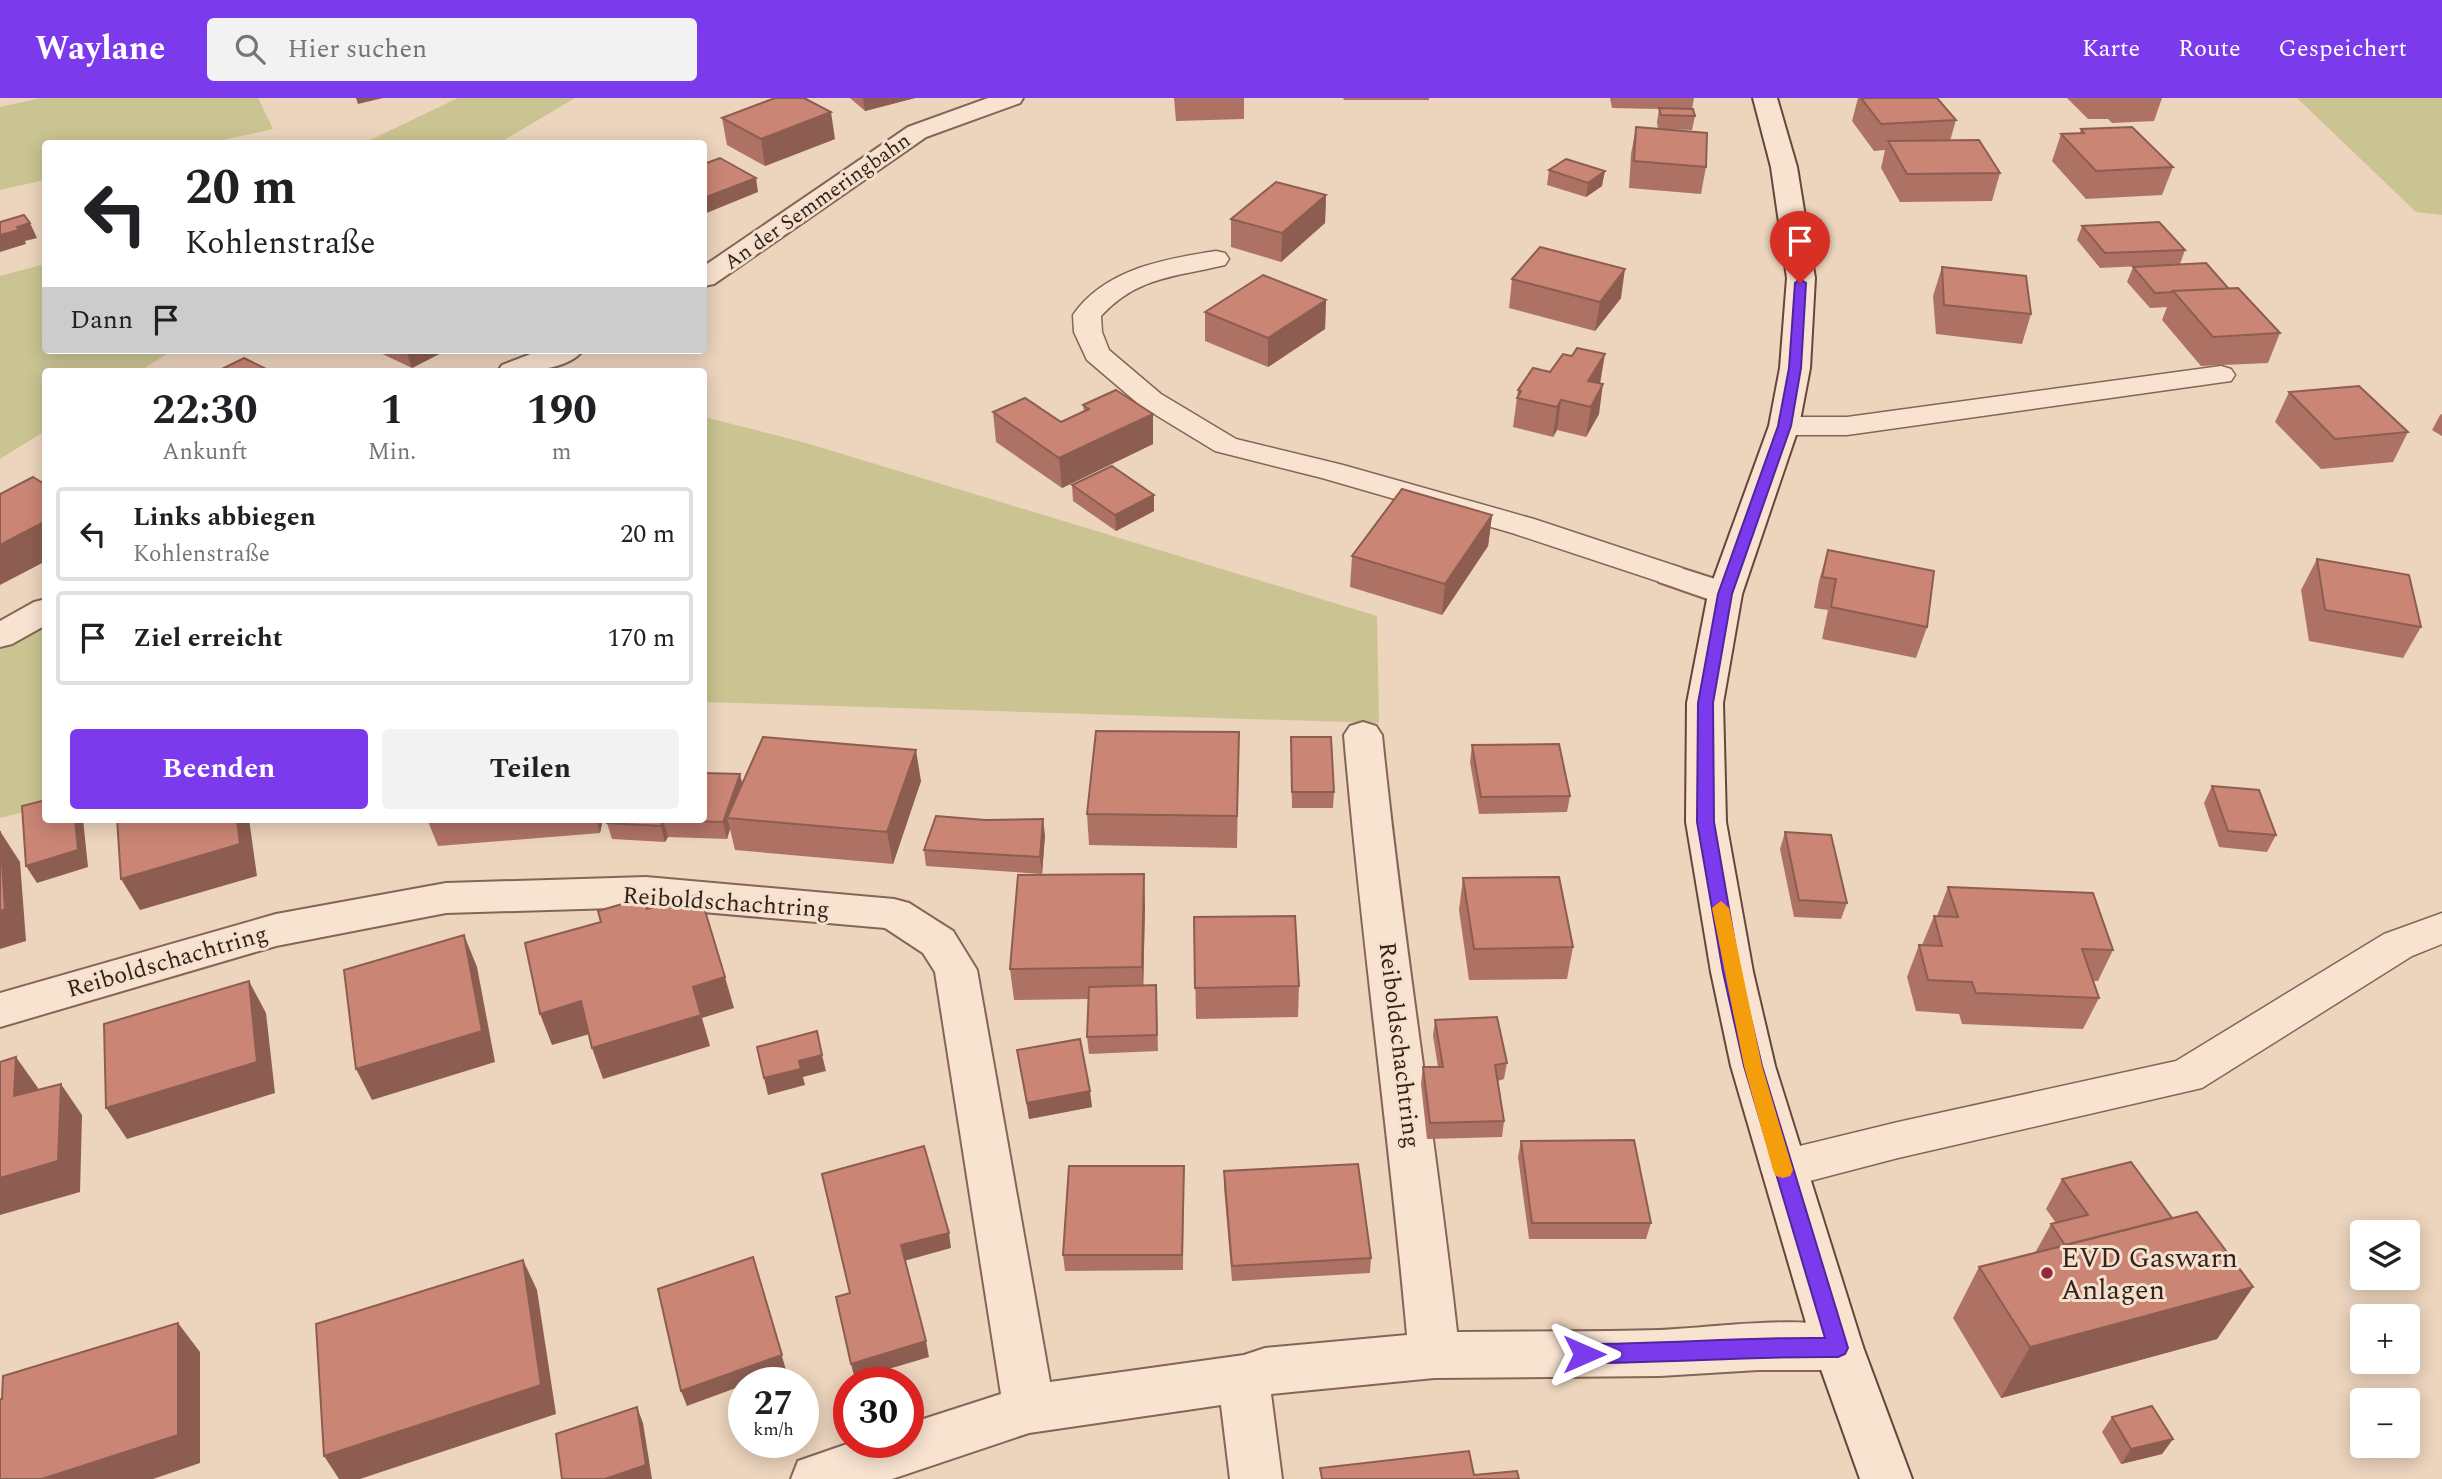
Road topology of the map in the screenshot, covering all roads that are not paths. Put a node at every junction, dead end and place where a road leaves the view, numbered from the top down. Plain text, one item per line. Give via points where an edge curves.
1 (1011, 98) edge
2 (1765, 98) edge
3 (1216, 259) dead end
4 (707, 276) edge
5 (558, 354) edge
6 (521, 368) edge
7 (2221, 375) dead end
8 (1784, 426) junction
9 (1671, 575) joint
10 (1725, 594) junction
11 (42, 612) edge
12 (0, 636) edge
13 (1363, 735) dead end
14 (2442, 928) edge
15 (0, 1010) edge
16 (1783, 1169) junction
17 (1838, 1348) junction
18 (1434, 1355) junction
19 (1244, 1378) junction
20 (1029, 1409) junction
21 (817, 1479) edge
22 (1256, 1479) edge
23 (1886, 1479) edge

1 - 4 street, An der Semmeringbahn via 917,132
2 - 8 street via 1784,167 1801,278 1795,368
3 - 9 lane via 1164,267 1125,281 1087,315 1097,354 1151,400 1226,445 1523,526
5 - 6 street
7 - 8 lane via 1847,426
8 - 10 street
9 - 10 street
10 - 16 street via 1705,703 1706,822 1732,972
11 - 12 street
13 - 18 street, Reiboldschachtring
14 - 16 lane via 2398,945 2187,1076
15 - 20 street, Reiboldschachtring via 276,930 446,898 646,892 894,914 938,942 956,970
16 - 17 street
17 - 18 street
17 - 23 street
18 - 19 street via 1265,1371
19 - 20 street
19 - 22 street
20 - 21 street

